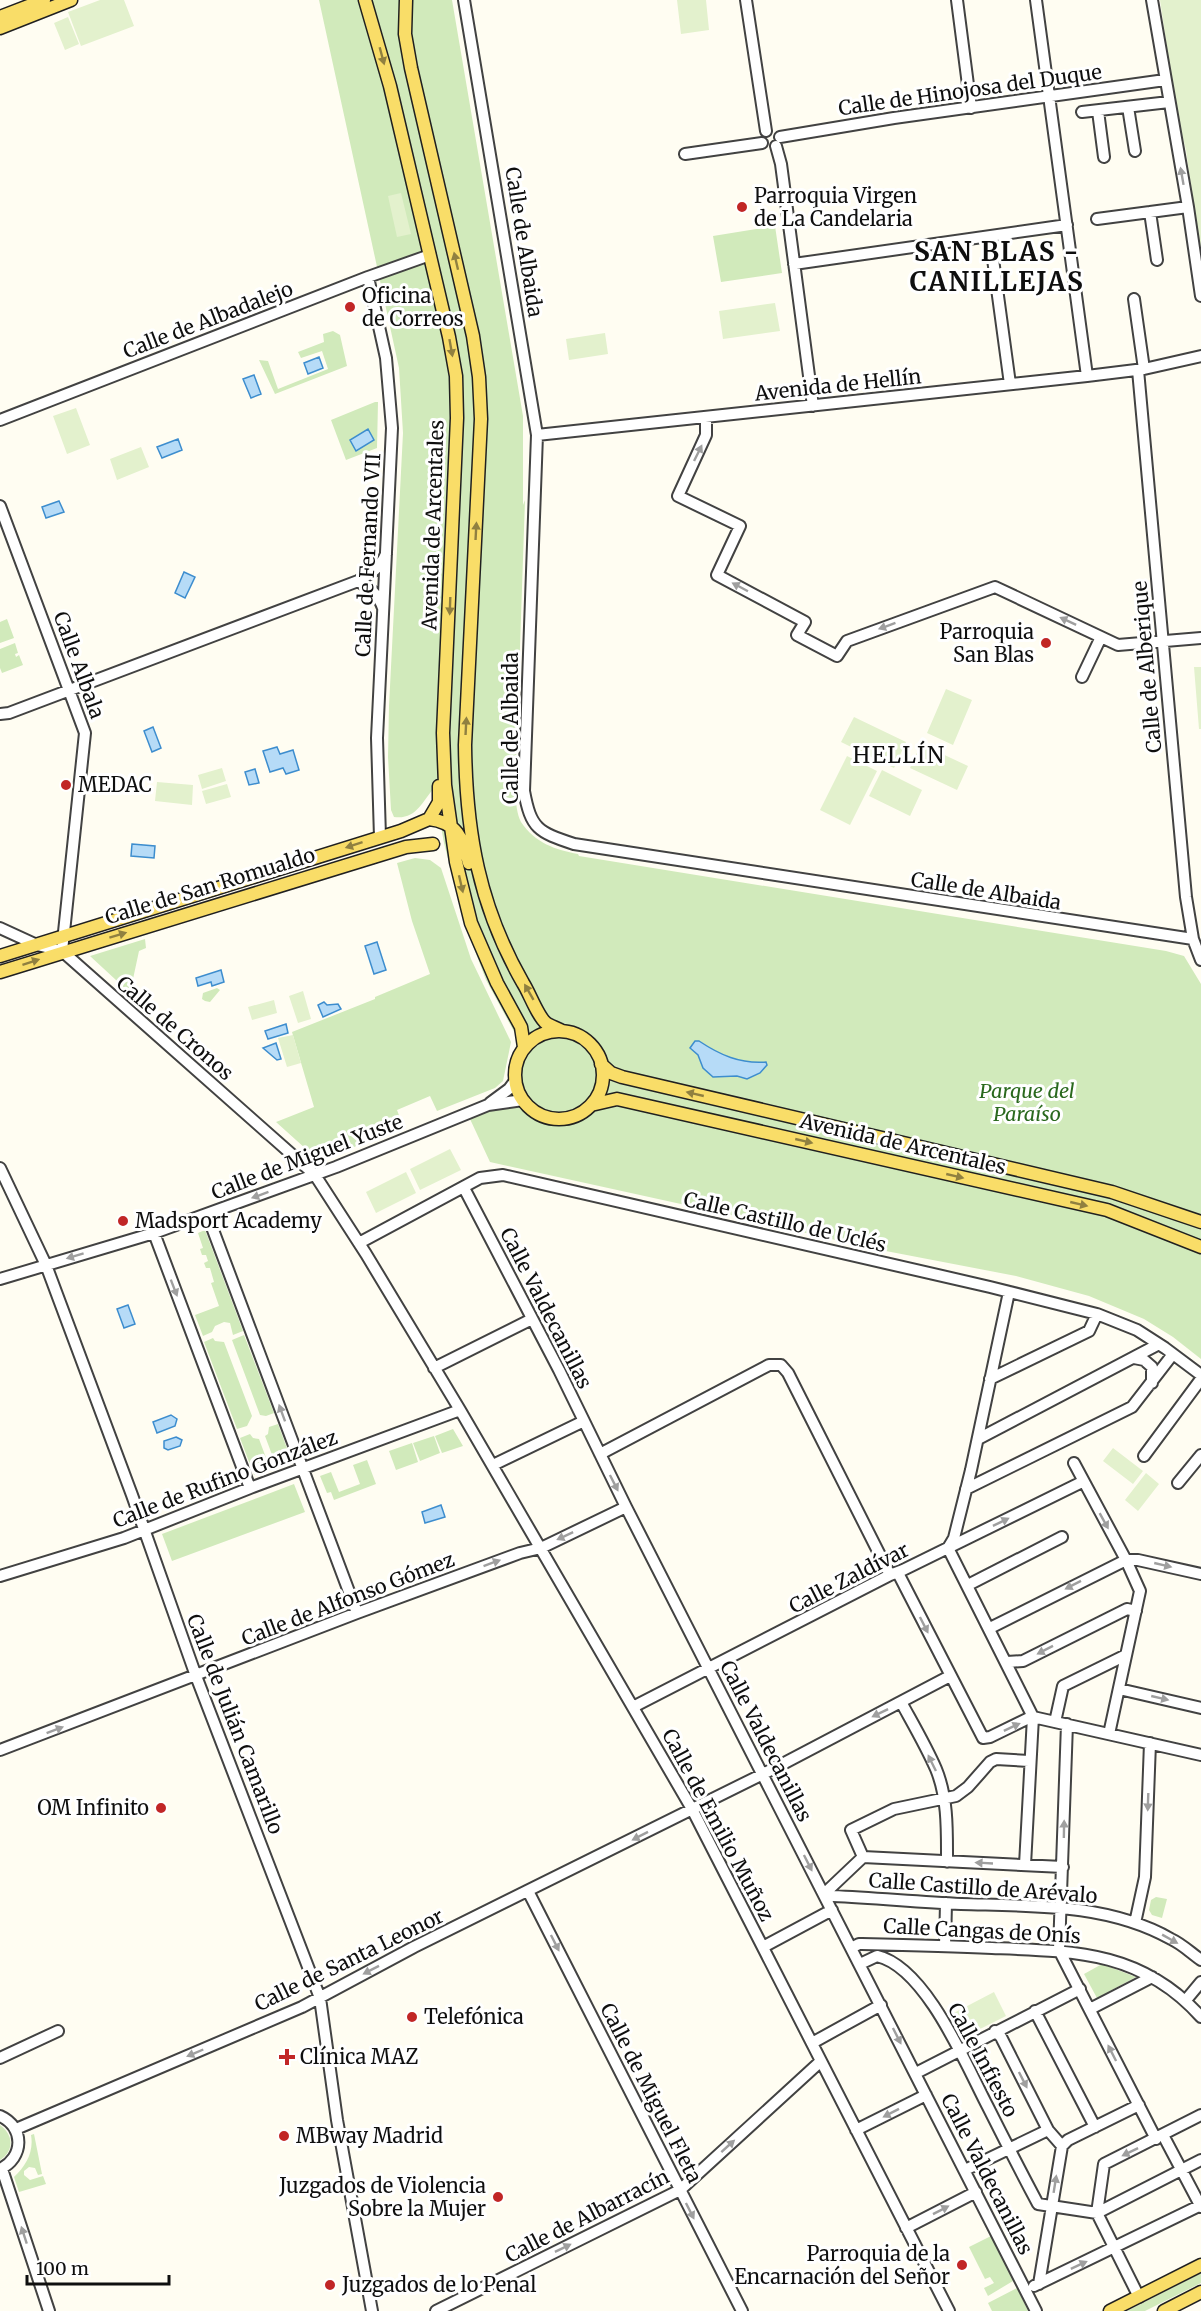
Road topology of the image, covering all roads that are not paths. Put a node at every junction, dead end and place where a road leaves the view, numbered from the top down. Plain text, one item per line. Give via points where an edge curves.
1 (44, 0) edge
2 (71, 0) edge
3 (365, 0) edge
4 (406, 0) edge
5 (464, 0) edge
6 (746, 0) edge
7 (957, 0) edge
8 (1036, 0) edge
9 (1152, 0) edge
10 (0, 17) edge
11 (0, 28) edge
12 (1165, 80) junction
13 (1050, 97) junction
14 (1169, 102) junction
15 (1128, 107) junction
16 (971, 108) junction
17 (1098, 111) junction
18 (1082, 112) dead end
19 (766, 131) junction
20 (778, 142) junction
21 (762, 143) junction
22 (1135, 151) dead end
23 (685, 154) dead end
24 (1104, 156) dead end
25 (1188, 207) junction
26 (1150, 212) junction
27 (1097, 219) dead end
28 (1067, 225) junction
29 (990, 237) junction
30 (430, 255) junction
31 (1157, 260) dead end
32 (794, 264) junction
33 (368, 277) junction
34 (1201, 296) edge
35 (1134, 299) dead end
36 (1201, 356) edge
37 (1141, 370) junction
38 (1088, 376) junction
39 (1010, 384) junction
40 (813, 406) junction
41 (706, 417) junction
42 (0, 420) edge
43 (537, 435) junction
44 (0, 506) edge
45 (387, 551) junction
46 (358, 582) junction
47 (384, 611) junction
48 (1101, 637) junction
49 (1201, 638) edge
50 (1163, 641) junction
51 (1082, 677) dead end
52 (71, 690) junction
53 (0, 714) edge
54 (444, 720) junction
55 (465, 784) junction
56 (429, 819) junction
57 (451, 827) junction
58 (380, 837) junction
59 (433, 844) junction
60 (456, 862) junction
61 (481, 885) junction
62 (0, 928) edge
63 (65, 937) junction
64 (1193, 939) junction
65 (37, 945) junction
66 (62, 951) junction
67 (0, 956) edge
68 (1201, 960) edge
69 (0, 972) edge
70 (562, 1031) junction
71 (524, 1047) junction
72 (601, 1064) junction
73 (515, 1081) junction
74 (523, 1100) junction
75 (488, 1105) junction
76 (591, 1105) junction
77 (0, 1168) edge
78 (315, 1175) junction
79 (464, 1188) junction
80 (207, 1214) junction
81 (1201, 1222) edge
82 (154, 1233) junction
83 (359, 1243) junction
84 (1201, 1246) edge
85 (46, 1265) junction
86 (0, 1279) edge
87 (1010, 1292) junction
88 (1097, 1314) junction
89 (532, 1319) junction
90 (1160, 1344) junction
91 (1173, 1354) junction
92 (1134, 1358) junction
93 (434, 1368) junction
94 (1201, 1377) edge
95 (990, 1379) junction
96 (1152, 1383) junction
97 (460, 1410) junction
98 (584, 1421) junction
99 (978, 1439) junction
100 (600, 1454) junction
101 (1201, 1455) edge
102 (1144, 1456) dead end
103 (1074, 1463) dead end
104 (493, 1465) junction
105 (302, 1468) junction
106 (1083, 1482) junction
107 (1179, 1483) dead end
108 (250, 1488) junction
109 (966, 1489) junction
110 (626, 1508) junction
111 (144, 1530) junction
112 (1062, 1537) dead end
113 (541, 1548) junction
114 (948, 1548) junction
115 (1126, 1560) junction
116 (894, 1574) junction
117 (1201, 1574) edge
118 (0, 1576) edge
119 (968, 1585) junction
120 (1136, 1611) junction
121 (357, 1613) junction
122 (990, 1628) junction
123 (1126, 1655) junction
124 (1007, 1662) junction
125 (708, 1668) junction
126 (196, 1676) junction
127 (950, 1676) junction
128 (1119, 1689) junction
129 (901, 1702) junction
130 (633, 1707) junction
131 (1201, 1708) edge
132 (1033, 1716) junction
133 (1055, 1722) junction
134 (1067, 1724) junction
135 (1109, 1734) junction
136 (1150, 1743) junction
137 (0, 1750) edge
138 (1201, 1755) edge
139 (1029, 1761) junction
140 (763, 1773) junction
141 (944, 1800) junction
142 (692, 1809) junction
143 (863, 1857) junction
144 (947, 1862) junction
145 (1025, 1865) junction
146 (1063, 1867) junction
147 (528, 1891) junction
148 (824, 1894) junction
149 (946, 1903) junction
150 (1060, 1907) junction
151 (832, 1910) junction
152 (1135, 1923) junction
153 (945, 1946) junction
154 (763, 1947) junction
155 (851, 1948) junction
156 (1059, 1950) junction
157 (1201, 1960) edge
158 (860, 1964) junction
159 (1152, 1977) junction
160 (1201, 1982) edge
161 (1080, 1989) junction
162 (320, 1998) junction
163 (1186, 2000) junction
164 (881, 2005) junction
165 (1090, 2009) junction
166 (1035, 2011) junction
167 (1201, 2017) edge
168 (58, 2031) dead end
169 (996, 2031) junction
170 (812, 2043) junction
171 (959, 2051) junction
172 (0, 2058) edge
173 (821, 2061) junction
174 (916, 2073) junction
175 (926, 2095) junction
176 (1139, 2105) junction
177 (1201, 2115) edge
178 (0, 2116) edge
179 (1095, 2127) junction
180 (16, 2129) junction
181 (856, 2130) junction
182 (1048, 2130) junction
183 (1160, 2137) junction
184 (1062, 2146) junction
185 (1009, 2149) junction
186 (1201, 2160) edge
187 (1, 2169) edge
188 (965, 2170) junction
189 (1181, 2170) junction
190 (680, 2190) junction
191 (976, 2193) junction
192 (1201, 2206) edge
193 (1052, 2207) junction
194 (1096, 2214) junction
195 (906, 2228) junction
196 (1114, 2248) junction
197 (1201, 2265) edge
198 (1039, 2283) junction
199 (1026, 2290) junction
200 (1201, 2292) edge
201 (1139, 2297) junction
202 (49, 2311) edge
203 (372, 2311) edge
204 (436, 2311) edge
205 (742, 2311) edge
206 (949, 2311) edge
207 (1036, 2311) edge
208 (1110, 2311) edge
209 (1164, 2311) edge

1 - 10 main road
2 - 11 main road
3 -> 30 main road, Avenida de Arcentales
55 -> 4 main road via 480,443 479,377 411,68 405,34
5 - 43 street, Calle de Albaida
6 - 19 street
7 - 16 street
8 - 13 street
9 - 12 street
12 - 13 street, Calle de Hinojosa del Duque
12 - 14 street
13 - 16 street, Calle de Hinojosa del Duque
13 - 28 street
14 - 15 street, Calle de Hinojosa del Duque
25 -> 14 street
15 - 17 street, Calle de Hinojosa del Duque
15 - 22 street
16 - 20 street, Calle de Hinojosa del Duque via 837,127
17 - 18 street, Calle de Hinojosa del Duque
17 - 24 street, Calle de Hinojosa del Duque
19 - 20 street via 774,130
19 - 21 street
20 - 21 street, Calle de Hinojosa del Duque via 768,148
20 - 32 street
21 - 23 street, Calle de Hinojosa del Duque
25 - 26 street
25 - 34 street
26 - 27 street
26 - 31 street
28 - 29 street
28 - 38 street
29 - 32 street
29 - 39 street
30 - 33 street, Calle de Albadalejo
30 -> 54 main road, Avenida de Arcentales via 456,376 457,442
32 - 40 street
33 - 42 street, Calle de Albadalejo
33 - 45 street, Calle de Fernando VII via 391,393
35 - 37 street
36 - 37 street, Avenida de Hellín
37 - 38 street, Avenida de Hellín
37 - 50 street, Calle de Alberique
38 - 39 street, Avenida de Hellín
39 - 40 street, Avenida de Hellín
40 - 41 street, Avenida de Hellín
41 - 43 street, Avenida de Hellín
48 -> 41 street via 995,587 847,641 837,656 797,635 805,622 717,575 740,526 678,496 706,435
43 - 64 street, Calle de Albaida via 524,791 529,817 547,835 586,846
44 - 52 street, Calle Albala
45 - 46 street via 373,573
45 - 47 street, Calle de Fernando VII
46 - 47 street via 372,589
46 - 52 street
47 - 58 street, Calle de Fernando VII via 377,738
48 - 50 street via 1118,645
48 - 51 street
49 - 50 street
50 - 64 street, Calle de Alberique
52 - 53 street
52 - 63 street, Calle Albala via 85,733
54 - 56 main road via 438,738 439,802
54 - 57 main road, Avenida de Arcentales via 445,785
55 - 57 main road via 462,806
55 - 61 main road
56 - 57 main road
56 - 58 main road, Calle de San Romualdo
57 - 59 main road
57 - 60 main road, Avenida de Arcentales
57 - 61 main road via 464,842 470,868
58 -> 63 main road, Calle de San Romualdo
59 - 60 main road
66 -> 59 main road, Calle de San Romualdo via 406,847
60 -> 71 main road, Avenida de Arcentales via 471,923 521,1027
70 -> 61 main road via 545,1023 503,945
62 - 65 street, Calle de Cronos
63 - 65 main road, Calle de San Romualdo
63 - 66 street, Calle Albala
64 - 68 street, Calle de Alberique
65 - 66 street, Calle de Cronos
65 - 67 main road, Calle de San Romualdo
69 -> 66 main road, Calle de San Romualdo
66 - 78 street, Calle de Cronos
70 - 71 main road via 545,1033
70 - 72 main road via 580,1036 590,1044
71 - 73 main road via 516,1063
72 - 76 main road via 602,1086
81 -> 72 main road, Avenida de Arcentales via 1112,1192 622,1077
73 - 74 main road
73 - 75 street, Calle de Miguel Yuste
74 - 75 street, Calle de Miguel Yuste
74 - 76 main road via 537,1113 556,1119 575,1116
75 - 78 street, Calle de Miguel Yuste
76 -> 84 main road, Avenida de Arcentales via 617,1099 1107,1210
77 - 85 street, Calle de Julián Camarillo
78 -> 80 street, Calle de Miguel Yuste
78 - 83 street, Calle de Emilio Muñoz
79 - 83 street, Calle Castillo de Uclés
79 - 87 street, Calle Castillo de Uclés via 480,1178 502,1175
79 - 89 street, Calle Valdecanillas
80 - 82 street, Calle de Miguel Yuste
105 -> 80 street
82 -> 85 street, Calle de Miguel Yuste
82 -> 108 street
83 - 93 street, Calle de Emilio Muñoz
85 - 86 street, Calle de Miguel Yuste
85 - 111 street, Calle de Julián Camarillo
87 - 88 street, Calle Castillo de Uclés
87 - 95 street
88 - 90 street, Calle Castillo de Uclés
88 - 95 street via 1089,1331
89 - 93 street
89 - 98 street, Calle Valdecanillas
90 - 91 street, Calle Castillo de Uclés
90 - 92 street
91 - 94 street, Calle Castillo de Uclés
91 - 96 street
92 - 96 street via 1152,1367
92 - 99 street
93 - 97 street, Calle de Emilio Muñoz
94 - 102 street
95 - 99 street
96 - 109 street via 1132,1407
97 - 104 street, Calle de Emilio Muñoz
97 - 105 street, Calle de Rufino González
98 - 100 street, Calle Valdecanillas
98 - 104 street
99 - 109 street
100 -> 110 street, Calle Valdecanillas
100 - 116 street via 768,1365 781,1365
101 - 107 street
103 - 106 street
104 - 113 street, Calle de Emilio Muñoz
105 - 108 street, Calle de Rufino González
105 - 121 street
114 -> 106 street, Calle Zaldívar
106 -> 115 street
108 - 111 street, Calle de Rufino González
109 - 114 street
110 -> 113 street, Calle de Alfonso Gómez
110 - 125 street, Calle Valdecanillas
111 - 118 street, Calle de Rufino González
111 - 126 street, Calle de Julián Camarillo
112 - 119 street
121 -> 113 street, Calle de Alfonso Gómez
113 - 130 street, Calle de Emilio Muñoz
114 - 116 street, Calle Zaldívar
114 - 119 street
115 -> 117 street
115 - 120 street via 1140,1591
115 -> 122 street
116 - 125 street, Calle Zaldívar
116 -> 127 street
119 - 122 street
120 - 123 street
120 -> 124 street via 1127,1609 1023,1661
121 - 126 street, Calle de Alfonso Gómez
122 - 124 street
123 - 128 street
123 - 133 street via 1063,1686
124 - 132 street
125 - 130 street, Calle Zaldívar
125 - 140 street, Calle Valdecanillas
137 -> 126 street, Calle de Alfonso Gómez
126 - 162 street, Calle de Julián Camarillo
127 - 129 street, Calle de Santa Leonor
127 -> 132 street via 983,1738
128 -> 131 street
128 - 135 street
129 -> 140 street, Calle de Santa Leonor
141 -> 129 street via 936,1769
130 - 142 street, Calle de Emilio Muñoz
132 - 133 street
132 - 139 street
133 - 134 street
134 - 135 street
146 -> 134 street
135 - 136 street
136 - 138 street
136 -> 152 street via 1145,1876
139 - 141 street via 996,1759 968,1787
139 - 145 street
140 - 142 street, Calle de Santa Leonor
140 -> 148 street, Calle Valdecanillas
141 - 143 street via 894,1809 851,1830
141 - 144 street
142 -> 147 street, Calle de Santa Leonor
142 - 154 street, Calle de Emilio Muñoz
143 - 144 street
143 - 148 street
145 -> 144 street
145 - 146 street
146 - 150 street
147 -> 162 street, Calle de Santa Leonor
147 -> 190 street, Calle de Miguel Fleta
148 - 149 street, Calle Castillo de Arévalo
148 - 151 street, Calle Valdecanillas
149 - 150 street, Calle Castillo de Arévalo
149 - 153 street
150 - 152 street, Calle Castillo de Arévalo via 1103,1913
150 - 156 street
151 - 154 street
151 - 155 street, Calle Valdecanillas
152 -> 157 street, Calle Castillo de Arévalo via 1172,1939
153 - 155 street, Calle Cangas de Onís via 859,1944
153 - 156 street, Calle Cangas de Onís
154 - 170 street, Calle de Emilio Muñoz
155 - 158 street, Calle Valdecanillas
156 - 159 street, Calle Cangas de Onís via 1098,1956
156 - 161 street
158 - 164 street, Calle Valdecanillas
158 - 171 street, Calle Infiesto via 884,1957 901,1970 942,2018
159 - 163 street, Calle Cangas de Onís
159 - 165 street
160 - 163 street
161 - 165 street
161 - 166 street
162 -> 180 street, Calle de Santa Leonor
162 - 203 street, Calle de Julián Camarillo via 337,2120
163 - 167 street, Calle Cangas de Onís
164 - 170 street
164 -> 174 street, Calle Valdecanillas
176 -> 165 street
166 - 169 street
166 - 179 street
168 - 172 street
169 - 171 street
169 -> 182 street
170 - 173 street, Calle de Emilio Muñoz
171 - 174 street
171 - 185 street, Calle Infiesto
173 - 181 street, Calle de Emilio Muñoz
190 -> 173 street, Calle de Albarracín
174 - 175 street, Calle Valdecanillas
175 -> 181 street
175 - 188 street, Calle Valdecanillas
176 - 179 street
176 - 183 street
177 - 183 street
178 - 180 street
179 - 184 street
180 - 187 street via 16,2157
181 - 195 street, Calle de Emilio Muñoz
182 - 184 street
182 - 185 street
183 - 189 street
183 -> 194 street via 1104,2164
193 -> 184 street
185 - 188 street
185 - 193 street, Calle Infiesto via 1038,2204
186 - 189 street
202 -> 187 street
188 - 191 street, Calle Valdecanillas
189 - 192 street
189 - 194 street
204 -> 190 street, Calle de Albarracín
190 -> 205 street, Calle de Miguel Fleta
195 -> 191 street
191 - 199 street, Calle Valdecanillas
192 - 196 street
193 - 194 street
193 - 198 street
194 - 196 street
195 - 206 street, Calle de Emilio Muñoz
198 -> 196 street
196 - 201 street
197 - 201 main road
198 - 199 street
199 - 207 street, Calle Valdecanillas
200 - 209 main road
201 - 208 main road

